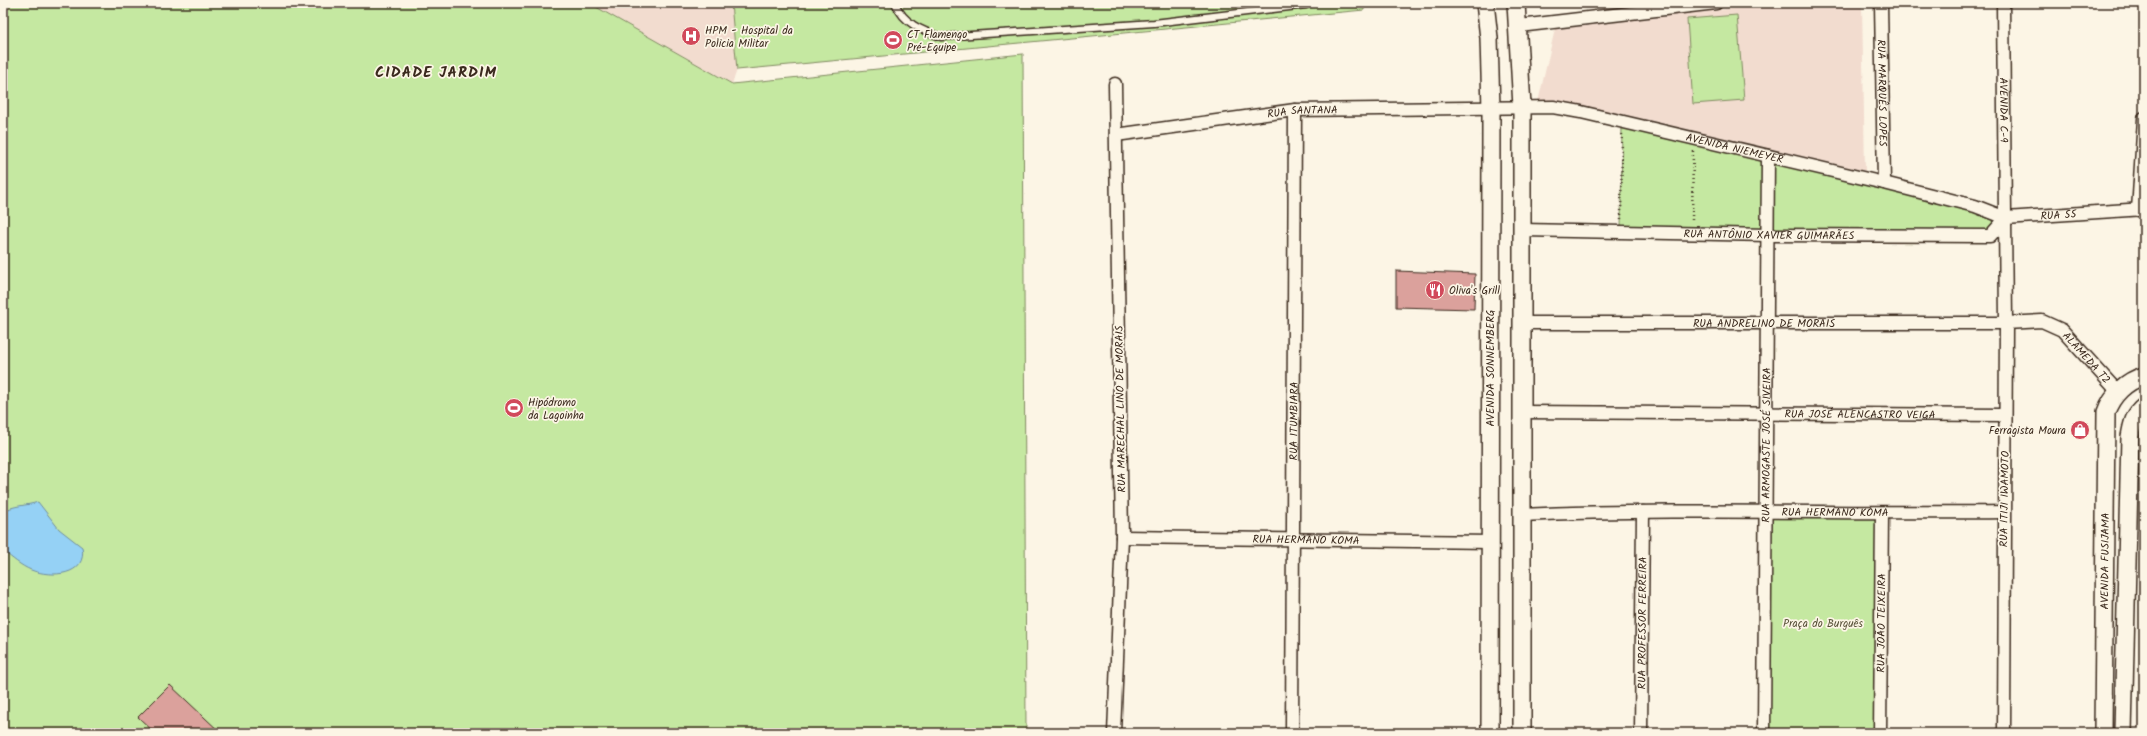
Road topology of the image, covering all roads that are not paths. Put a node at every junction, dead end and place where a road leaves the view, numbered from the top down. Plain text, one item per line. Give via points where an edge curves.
1 (895, 3) edge
2 (1310, 3) edge
3 (1485, 3) edge
4 (1516, 3) edge
5 (1711, 3) edge
6 (1881, 3) edge
7 (2003, 3) edge
8 (1614, 9) edge
9 (1518, 26) junction
10 (1115, 84) dead end
11 (1522, 107) junction
12 (1491, 109) junction
13 (1295, 110) junction
14 (2144, 120) edge
15 (1116, 135) junction
16 (1768, 156) junction
17 (1884, 183) junction
18 (1975, 206) joint
19 (2141, 210) edge
20 (2006, 218) junction
21 (1523, 230) junction
22 (1768, 235) junction
23 (1523, 323) junction
24 (1767, 323) junction
25 (2006, 323) junction
26 (2144, 376) edge
27 (2118, 392) junction
28 (2142, 408) edge
29 (1523, 412) junction
30 (1766, 414) junction
31 (2006, 415) junction
32 (1766, 511) junction
33 (1643, 512) junction
34 (2004, 512) junction
35 (1882, 513) junction
36 (1522, 515) junction
37 (1122, 537) junction
38 (1293, 540) junction
39 (1490, 542) junction
40 (1114, 733) edge
41 (1292, 733) edge
42 (1490, 733) edge
43 (1522, 733) edge
44 (1641, 733) edge
45 (1764, 733) edge
46 (1880, 733) edge
47 (2004, 733) edge
48 (2103, 733) edge
49 (2123, 733) edge

1 - 2 lane via 900,14 918,30 941,37 1154,23
3 - 12 street, AVENIDA SONNEMBERG via 1489,38
4 - 9 street
5 - 8 street
6 - 17 street, RUA MARQUÊS LOPES
7 - 20 street, AVENIDA C-9
8 - 9 street
9 - 11 street
10 - 15 street, RUA MARECHAL LINO DE MORAIS
11 - 12 street, AVENIDA NIEMEYER
11 - 16 street, AVENIDA NIEMEYER via 1553,107
11 - 21 street
12 - 13 street, RUA SANTANA
12 - 39 street, AVENIDA SONNEMBERG
13 - 15 street, RUA SANTANA
13 - 38 street, RUA ITUMBIARA
14 - 19 street
15 - 37 street, RUA MARECHAL LINO DE MORAIS
16 - 17 street, AVENIDA NIEMEYER
16 - 22 street, RUA ARMOGASTE JOSÉ SIVEIRA
17 - 18 street, AVENIDA NIEMEYER
18 - 20 street, RUA 55
19 - 20 street, RUA 55
20 - 22 street, RUA ANTÔNIO XAVIER GUIMARÃES via 1990,236
20 - 25 street, RUA ITIJI IWAMOTO
21 - 22 street, RUA ANTÔNIO XAVIER GUIMARÃES
21 - 23 street
22 - 24 street, RUA ARMOGASTE JOSÉ SIVEIRA
23 - 24 street, RUA ANDRELINO DE MORAIS
23 - 29 street
24 - 25 street, RUA ANDRELINO DE MORAIS
24 - 30 street, RUA ARMOGASTE JOSÉ SIVEIRA
25 - 27 street, ALAMEDA T2 via 2042,321 2062,330
25 - 31 street, RUA ITIJI IWAMOTO
26 - 27 street
27 - 48 street, AVENIDA FUSIJAMA via 2106,412
28 - 49 street, AVENIDA FUSIJAMA via 2132,423 2130,437
29 - 30 street, RUA JOSÉ ALENCASTRO VEIGA
29 - 36 street
30 - 31 street, RUA JOSÉ ALENCASTRO VEIGA
30 - 32 street, RUA ARMOGASTE JOSÉ SIVEIRA
31 - 34 street, RUA ITIJI IWAMOTO
32 - 33 street, RUA HERMANO KOMA
32 - 35 street, RUA HERMANO KOMA
32 - 45 street, RUA ARMOGASTE JOSÉ SIVEIRA
33 - 36 street, RUA HERMANO KOMA
33 - 44 street, RUA PROFESSOR FERREIRA
34 - 35 street, RUA HERMANO KOMA
34 - 47 street, RUA ITIJI IWAMOTO
35 - 46 street, RUA JOÃO TEIXEIRA
36 - 43 street
37 - 38 street, RUA HERMANO KOMA
37 - 40 street, RUA MARECHAL LINO DE MORAIS
38 - 39 street, RUA HERMANO KOMA
38 - 41 street, RUA ITUMBIARA
39 - 42 street, AVENIDA SONNEMBERG

